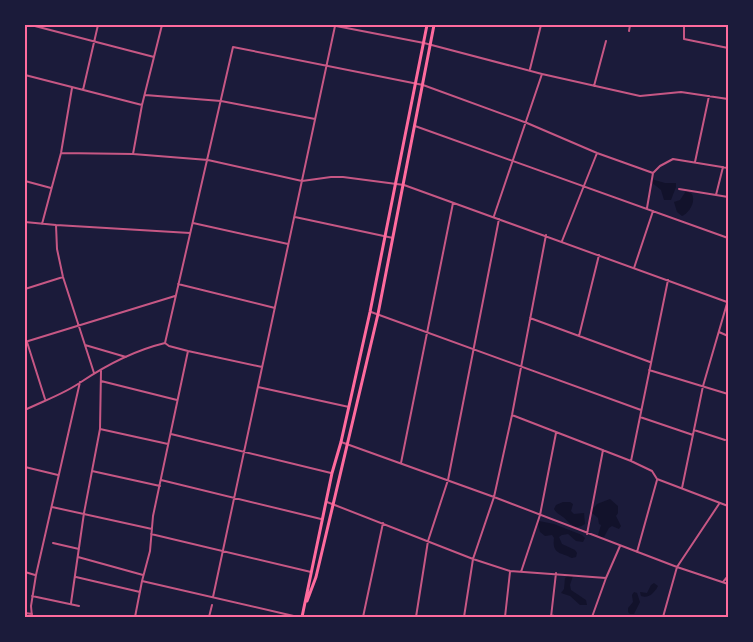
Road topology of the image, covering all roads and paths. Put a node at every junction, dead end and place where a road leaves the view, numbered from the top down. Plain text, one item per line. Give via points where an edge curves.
1 (31, 25) edge
2 (98, 25) edge
3 (162, 25) edge
4 (331, 25) edge
5 (351, 25) edge
6 (428, 25) edge
7 (434, 25) edge
8 (541, 25) edge
9 (630, 25) edge
10 (684, 25) edge
11 (335, 26) edge
12 (350, 29) junction
13 (629, 31) dead end
14 (606, 41) dead end
15 (94, 42) junction
16 (424, 43) junction
17 (430, 44) junction
18 (728, 48) edge
19 (154, 57) junction
20 (326, 66) junction
21 (420, 66) junction
22 (426, 67) junction
23 (530, 70) junction
24 (542, 74) junction
25 (25, 75) edge
26 (415, 84) junction
27 (423, 85) junction
28 (594, 86) junction
29 (72, 88) junction
30 (83, 90) junction
31 (145, 96) junction
32 (709, 96) junction
33 (728, 100) edge
34 (221, 101) junction
35 (142, 105) junction
36 (315, 119) junction
37 (527, 123) junction
38 (415, 126) junction
39 (61, 153) junction
40 (597, 153) junction
41 (133, 154) junction
42 (208, 160) junction
43 (514, 160) junction
44 (696, 162) junction
45 (722, 167) junction
46 (728, 168) edge
47 (653, 173) junction
48 (25, 181) edge
49 (302, 181) junction
50 (396, 183) junction
51 (404, 185) junction
52 (584, 186) junction
53 (51, 188) junction
54 (679, 189) dead end
55 (716, 195) junction
56 (728, 197) edge
57 (453, 202) junction
58 (647, 208) junction
59 (653, 211) junction
60 (295, 217) junction
61 (494, 217) junction
62 (499, 219) junction
63 (25, 222) edge
64 (193, 223) junction
65 (42, 224) junction
66 (56, 225) junction
67 (190, 233) junction
68 (546, 235) junction
69 (385, 236) junction
70 (393, 238) junction
71 (728, 238) edge
72 (562, 241) junction
73 (289, 244) junction
74 (599, 255) junction
75 (634, 268) junction
76 (63, 277) junction
77 (668, 280) junction
78 (178, 284) junction
79 (25, 289) edge
80 (175, 296) junction
81 (728, 301) edge
82 (275, 308) junction
83 (370, 312) junction
84 (378, 314) junction
85 (530, 318) junction
86 (80, 326) junction
87 (426, 332) junction
88 (719, 332) junction
89 (579, 336) junction
90 (728, 336) edge
91 (26, 342) edge
92 (164, 343) junction
93 (85, 345) junction
94 (474, 349) junction
95 (188, 351) junction
96 (126, 357) junction
97 (651, 363) junction
98 (520, 366) junction
99 (262, 367) junction
100 (649, 370) junction
101 (101, 371) junction
102 (94, 373) junction
103 (80, 382) junction
104 (101, 382) junction
105 (703, 386) junction
106 (258, 387) junction
107 (728, 394) edge
108 (45, 400) junction
109 (178, 400) junction
110 (349, 407) junction
111 (25, 410) edge
112 (641, 410) junction
113 (512, 414) junction
114 (640, 416) junction
115 (100, 429) junction
116 (694, 430) junction
117 (556, 433) junction
118 (171, 434) junction
119 (693, 435) junction
120 (725, 440) dead end
121 (342, 442) junction
122 (168, 444) junction
123 (348, 444) junction
124 (603, 450) junction
125 (244, 451) junction
126 (631, 460) junction
127 (401, 463) junction
128 (25, 467) edge
129 (92, 471) junction
130 (332, 473) junction
131 (58, 475) junction
132 (657, 479) junction
133 (161, 480) junction
134 (448, 480) junction
135 (160, 486) junction
136 (682, 488) junction
137 (494, 497) junction
138 (235, 498) junction
139 (327, 502) junction
140 (720, 503) junction
141 (334, 504) junction
142 (728, 506) edge
143 (52, 507) junction
144 (84, 513) junction
145 (540, 515) junction
146 (323, 519) junction
147 (383, 523) junction
148 (152, 529) junction
149 (151, 534) junction
150 (587, 534) junction
151 (428, 541) junction
152 (53, 543) dead end
153 (620, 546) junction
154 (80, 549) junction
155 (224, 552) junction
156 (637, 552) junction
157 (78, 558) junction
158 (473, 559) junction
159 (677, 567) junction
160 (510, 571) junction
161 (25, 572) edge
162 (311, 572) junction
163 (521, 572) junction
164 (556, 573) junction
165 (36, 575) junction
166 (143, 575) junction
167 (75, 576) junction
168 (728, 576) edge
169 (606, 578) junction
170 (142, 581) junction
171 (723, 582) junction
172 (728, 584) edge
173 (140, 592) junction
174 (32, 596) junction
175 (214, 597) junction
176 (71, 603) junction
177 (305, 604) junction
178 (212, 605) dead end
179 (79, 606) dead end
180 (25, 613) edge
181 (32, 615) edge
182 (551, 616) edge
183 (135, 617) edge
184 (209, 617) edge
185 (298, 617) edge
186 (302, 617) edge
187 (363, 617) edge
188 (416, 617) edge
189 (464, 617) edge
190 (505, 617) edge
191 (557, 617) edge
192 (592, 617) edge
193 (664, 617) edge

1 - 15 street
2 - 15 street
3 - 19 street
4 - 11 street
5 - 12 street
6 - 16 main road
7 - 17 main road
8 - 23 street
9 - 13 street
10 - 18 street via 684,40
11 - 12 street
11 - 20 street
12 - 16 street
14 - 28 street
15 - 19 street
15 - 30 street
16 - 17 street
16 - 21 main road
17 - 22 main road
17 - 23 street
19 - 31 street
20 - 26 street
20 - 34 street via 233,47
20 - 36 street
21 - 22 main road
21 - 26 main road
22 - 27 main road
23 - 24 street
24 - 28 street
24 - 37 street
25 - 29 street
26 - 27 street
26 - 50 main road
27 - 37 street
27 - 38 main road
28 - 32 street via 640,96 681,92
29 - 30 street
29 - 39 street
30 - 35 street
31 - 34 street
31 - 35 street
32 - 33 street
32 - 44 street
34 - 36 street
34 - 42 street
35 - 41 street
36 - 49 street
37 - 40 street
37 - 43 street
38 - 43 street
38 - 51 main road
39 - 41 street
39 - 53 street
40 - 47 street
40 - 52 street
41 - 42 street
42 - 49 street
42 - 64 street
43 - 52 street
43 - 61 street
44 - 45 street
44 - 47 street via 669,160
45 - 46 street
45 - 55 street
47 - 58 street
48 - 53 street
49 - 50 street via 343,177
49 - 60 street
50 - 51 street
50 - 69 main road
51 - 57 street
51 - 70 main road
52 - 58 street
52 - 72 street
53 - 65 street
54 - 55 street
55 - 56 street
57 - 61 street
57 - 87 street
58 - 59 street
59 - 71 street
59 - 75 street
60 - 69 street
60 - 73 street
61 - 62 street
62 - 68 street
62 - 94 street
63 - 65 street
64 - 67 street
64 - 73 street
65 - 66 street
66 - 67 street
66 - 76 street
67 - 78 street
68 - 72 street
68 - 85 street
69 - 70 street
69 - 83 main road
70 - 84 main road
72 - 74 street
73 - 82 street
74 - 75 street
74 - 89 street
75 - 77 street
76 - 79 street
76 - 86 street
77 - 81 street
77 - 97 street
78 - 80 street
78 - 82 street
80 - 86 street
80 - 92 street
81 - 88 street
82 - 99 street
83 - 84 street
83 - 110 main road
84 - 87 street
84 - 123 main road
85 - 89 street
85 - 98 street
86 - 91 street
86 - 93 street
87 - 94 street
87 - 127 street
88 - 90 street
88 - 105 street
89 - 97 street
91 - 108 street
92 - 95 street
92 - 96 street
93 - 96 street
93 - 102 street
94 - 98 street
94 - 134 street
95 - 99 street
95 - 109 street
96 - 101 street
97 - 100 street
98 - 112 street
98 - 113 street
99 - 106 street
100 - 105 street
100 - 112 street
101 - 102 street
101 - 104 street
102 - 103 street
103 - 108 street
103 - 131 street
104 - 109 street
104 - 115 street
105 - 107 street
105 - 116 street
106 - 110 street
106 - 125 street
108 - 111 street
109 - 118 street
110 - 121 main road
112 - 114 street
113 - 117 street
113 - 137 street
114 - 119 street
114 - 126 street
115 - 122 street
115 - 129 street
116 - 119 street
116 - 120 street
117 - 124 street
117 - 145 street
118 - 122 street
118 - 125 street
119 - 136 street
121 - 123 street
121 - 130 main road
122 - 133 street
123 - 127 street
123 - 141 main road
124 - 126 street
124 - 150 street
125 - 130 street
125 - 138 street
126 - 132 street via 652,471
127 - 134 street
128 - 131 street
129 - 135 street
129 - 144 street
130 - 139 main road
131 - 143 street
132 - 136 street
132 - 156 street
133 - 135 street
133 - 138 street
134 - 137 street
134 - 151 street
135 - 148 street
136 - 140 street
137 - 145 street
137 - 158 street
138 - 146 street
138 - 155 street
139 - 141 street
139 - 146 main road
140 - 142 street
140 - 159 street
141 - 147 street
141 - 177 main road via 316,577
143 - 144 street
143 - 165 street
144 - 148 street
144 - 154 street
145 - 150 street
145 - 163 street
146 - 162 main road
147 - 151 street
147 - 187 street
148 - 149 street
149 - 155 street
149 - 166 street
150 - 153 street
151 - 158 street
151 - 188 street
152 - 154 street
153 - 156 street
153 - 169 street
154 - 157 street
155 - 162 street
155 - 175 street
156 - 159 street
157 - 166 street
157 - 167 street
158 - 160 street
158 - 189 street
159 - 171 street
159 - 193 street
160 - 163 street
160 - 190 street
161 - 165 street
162 - 177 main road
163 - 164 street
164 - 169 street
164 - 182 street
165 - 174 street
166 - 170 street
167 - 173 street
167 - 176 street
168 - 171 street
169 - 192 street
170 - 173 street
170 - 175 street
171 - 172 street
173 - 183 street
174 - 176 street
174 - 181 street
175 - 185 street
176 - 179 street
177 - 186 main road
178 - 184 street
180 - 181 street
182 - 191 street

